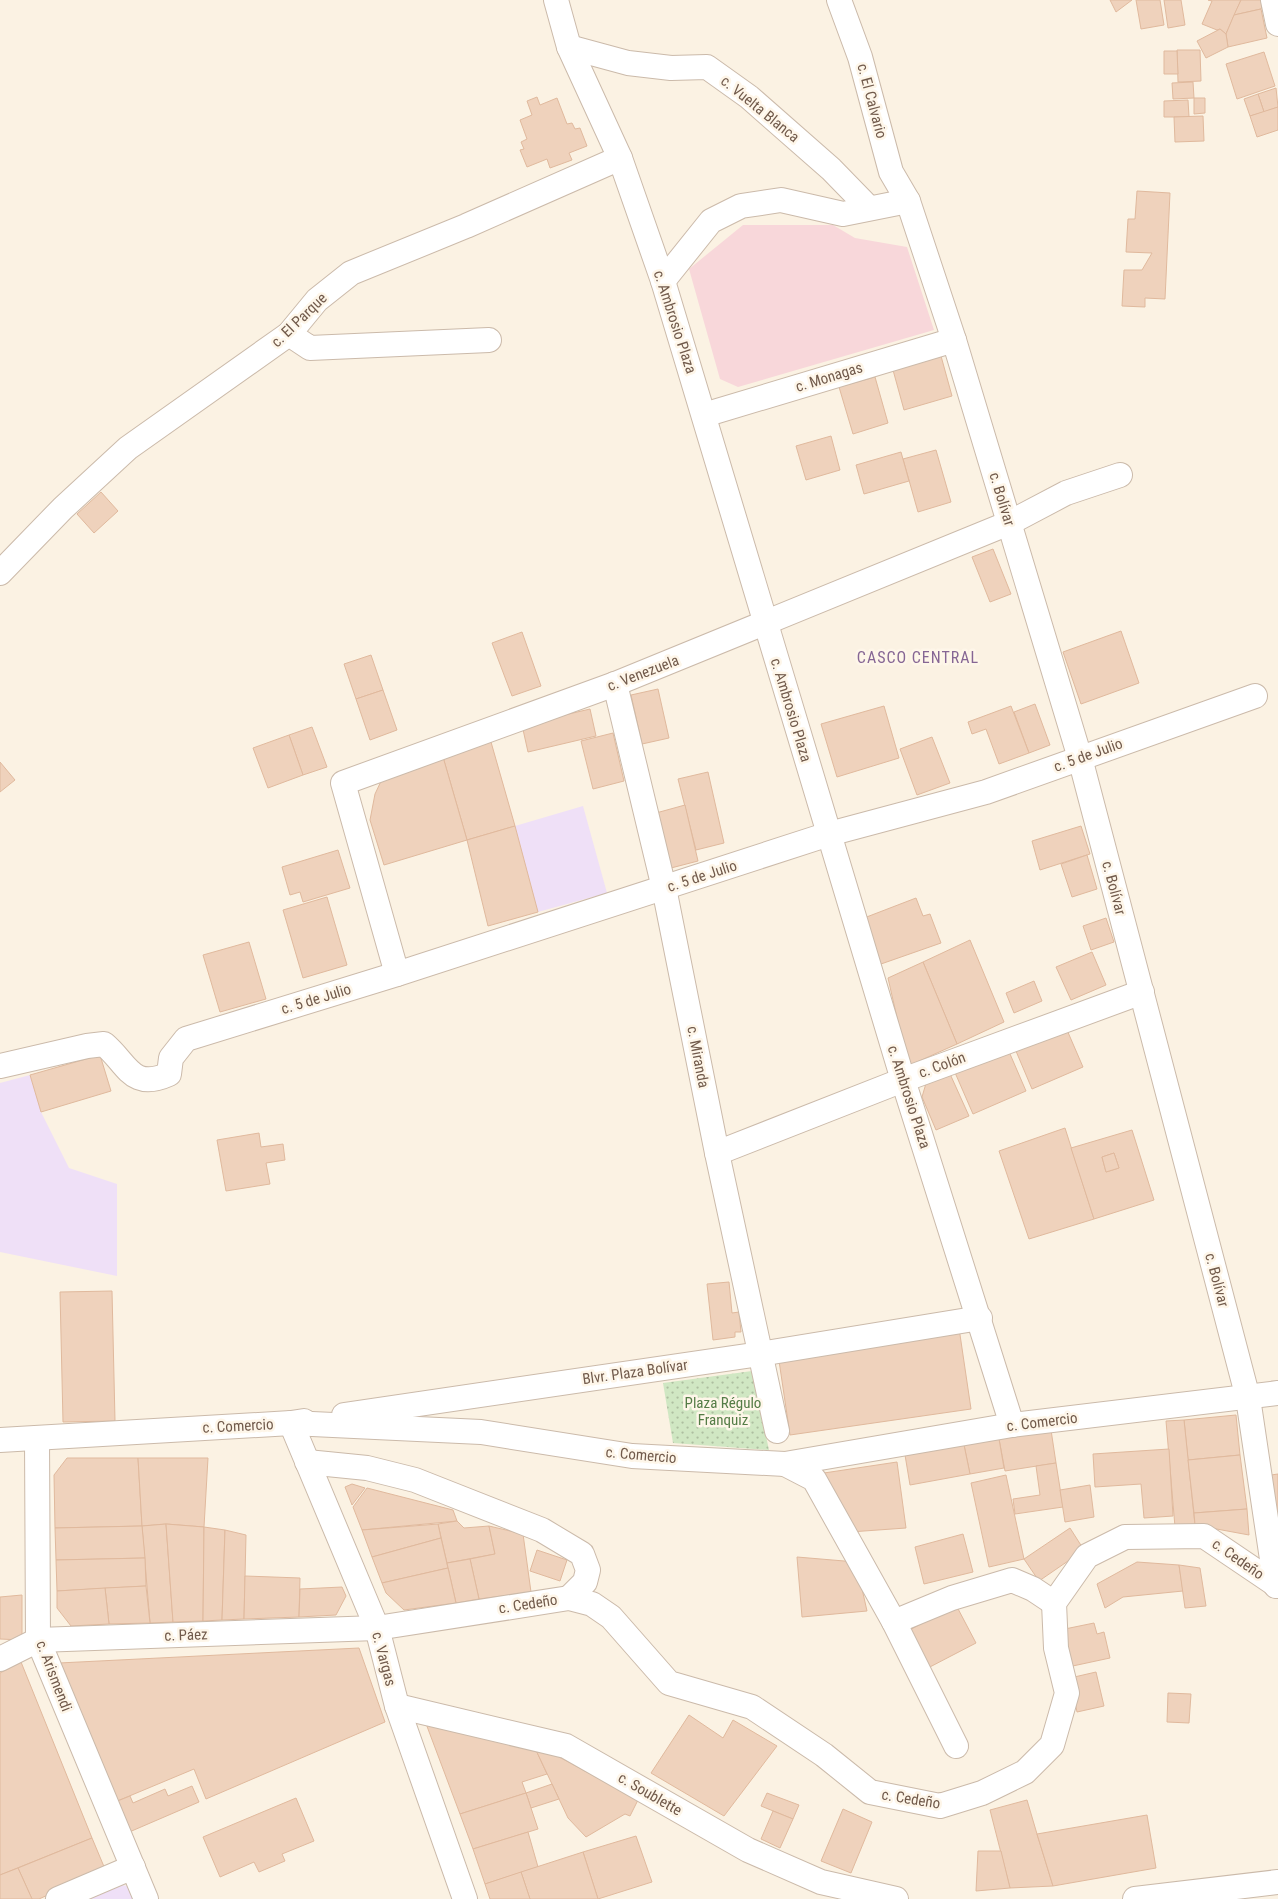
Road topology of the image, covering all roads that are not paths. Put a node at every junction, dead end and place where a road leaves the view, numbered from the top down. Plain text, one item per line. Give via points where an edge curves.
1 (556, 0) edge
2 (839, 0) edge
3 (1273, 0) edge
4 (1278, 24) edge
5 (569, 47) junction
6 (620, 158) junction
7 (908, 201) junction
8 (869, 208) junction
9 (663, 281) junction
10 (289, 334) junction
11 (489, 340) dead end
12 (954, 340) junction
13 (704, 415) junction
14 (1120, 475) dead end
15 (1008, 523) junction
16 (0, 573) edge
17 (765, 624) junction
18 (615, 684) junction
19 (1255, 696) dead end
20 (1080, 758) junction
21 (829, 834) junction
22 (664, 888) junction
23 (397, 974) junction
24 (1142, 992) junction
25 (0, 1066) edge
26 (903, 1080) junction
27 (716, 1153) junction
28 (980, 1318) junction
29 (760, 1354) junction
30 (1278, 1393) edge
31 (1248, 1398) junction
32 (291, 1423) junction
33 (1012, 1425) junction
34 (777, 1431) dead end
35 (37, 1438) junction
36 (0, 1440) edge
37 (307, 1462) junction
38 (785, 1464) junction
39 (1277, 1586) edge
40 (569, 1598) junction
41 (1054, 1603) junction
42 (894, 1622) junction
43 (376, 1628) junction
44 (38, 1640) junction
45 (0, 1659) edge
46 (397, 1706) junction
47 (956, 1746) dead end
48 (133, 1867) junction
49 (1278, 1882) edge
50 (58, 1899) edge
51 (146, 1899) edge
52 (465, 1899) edge
53 (896, 1899) edge
54 (1135, 1899) edge

1 - 5 street, c. Ambrosio Plaza
2 - 7 street, c. El Calvario via 860,57 891,172
3 - 4 street
5 - 6 street, c. Ambrosio Plaza
5 - 8 street, c. Vuelta Blanca via 628,63 672,68 707,67 802,142
6 - 9 street, c. Ambrosio Plaza
6 - 10 street, c. El Parque via 352,273 317,300
7 - 8 street
7 - 12 street, c. Bolívar
8 - 9 street via 843,214 781,200 741,206 711,221
9 - 13 street, c. Ambrosio Plaza
10 - 11 street via 310,348
10 - 16 street, c. El Parque via 128,448
12 - 13 street, c. Monagas
12 - 15 street, c. Bolívar
13 - 17 street, c. Ambrosio Plaza
14 - 15 street, c. Venezuela via 1066,493
15 - 17 street, c. Venezuela
15 - 20 street, c. Bolívar
17 - 18 street, c. Venezuela
17 - 21 street, c. Ambrosio Plaza
18 - 22 street, c. Miranda
18 - 23 street, c. Venezuela via 344,783
19 - 20 street, c. 5 de Julio
20 - 21 street, c. 5 de Julio via 986,792
20 - 24 street, c. Bolívar
21 - 22 street, c. 5 de Julio
21 - 26 street, c. Ambrosio Plaza
22 - 23 street, c. 5 de Julio
22 - 27 street, c. Miranda
23 - 25 street, c. 5 de Julio via 186,1039 171,1058 169,1074 155,1081 127,1072 117,1055 104,1044
24 - 26 street, c. Colón
24 - 31 street, c. Bolívar
26 - 27 street, c. Colón
26 - 28 street, c. Ambrosio Plaza
27 - 29 street, c. Miranda
28 - 29 street, Blvr. Plaza Bolívar
28 - 33 street, c. Ambrosio Plaza
29 - 32 street, Blvr. Plaza Bolívar
29 - 34 street, c. Miranda
30 - 31 street, c. Comercio
31 - 33 street, c. Comercio
31 - 39 street, c. Bolívar
32 - 35 street, c. Comercio
32 - 37 street, c. Vargas
32 - 38 street, c. Comercio via 481,1432 632,1456
33 - 38 street, c. Comercio
35 - 36 street, c. Comercio
35 - 44 street, c. Arismendi
37 - 40 street via 367,1468 415,1480 542,1530 582,1554 588,1570 585,1582
37 - 43 street, c. Vargas
38 - 42 street via 814,1479
39 - 41 street, c. Cedeño via 1204,1536 1125,1537 1087,1556
40 - 41 street, c. Cedeño via 592,1604 611,1617 668,1682 752,1707 824,1755 870,1792 940,1806 982,1793 1025,1772 1052,1745 1067,1693 1056,1648
40 - 43 street, c. Cedeño
41 - 42 street via 1012,1580 952,1598
42 - 47 street
43 - 44 street, c. Páez
43 - 46 street, c. Vargas
44 - 45 street, c. Páez
44 - 48 street, c. Arismendi
46 - 52 street, c. Vargas
46 - 53 street, c. Soublette via 566,1746 748,1850 821,1882
48 - 50 street
48 - 51 street, c. Arismendi
49 - 54 street

